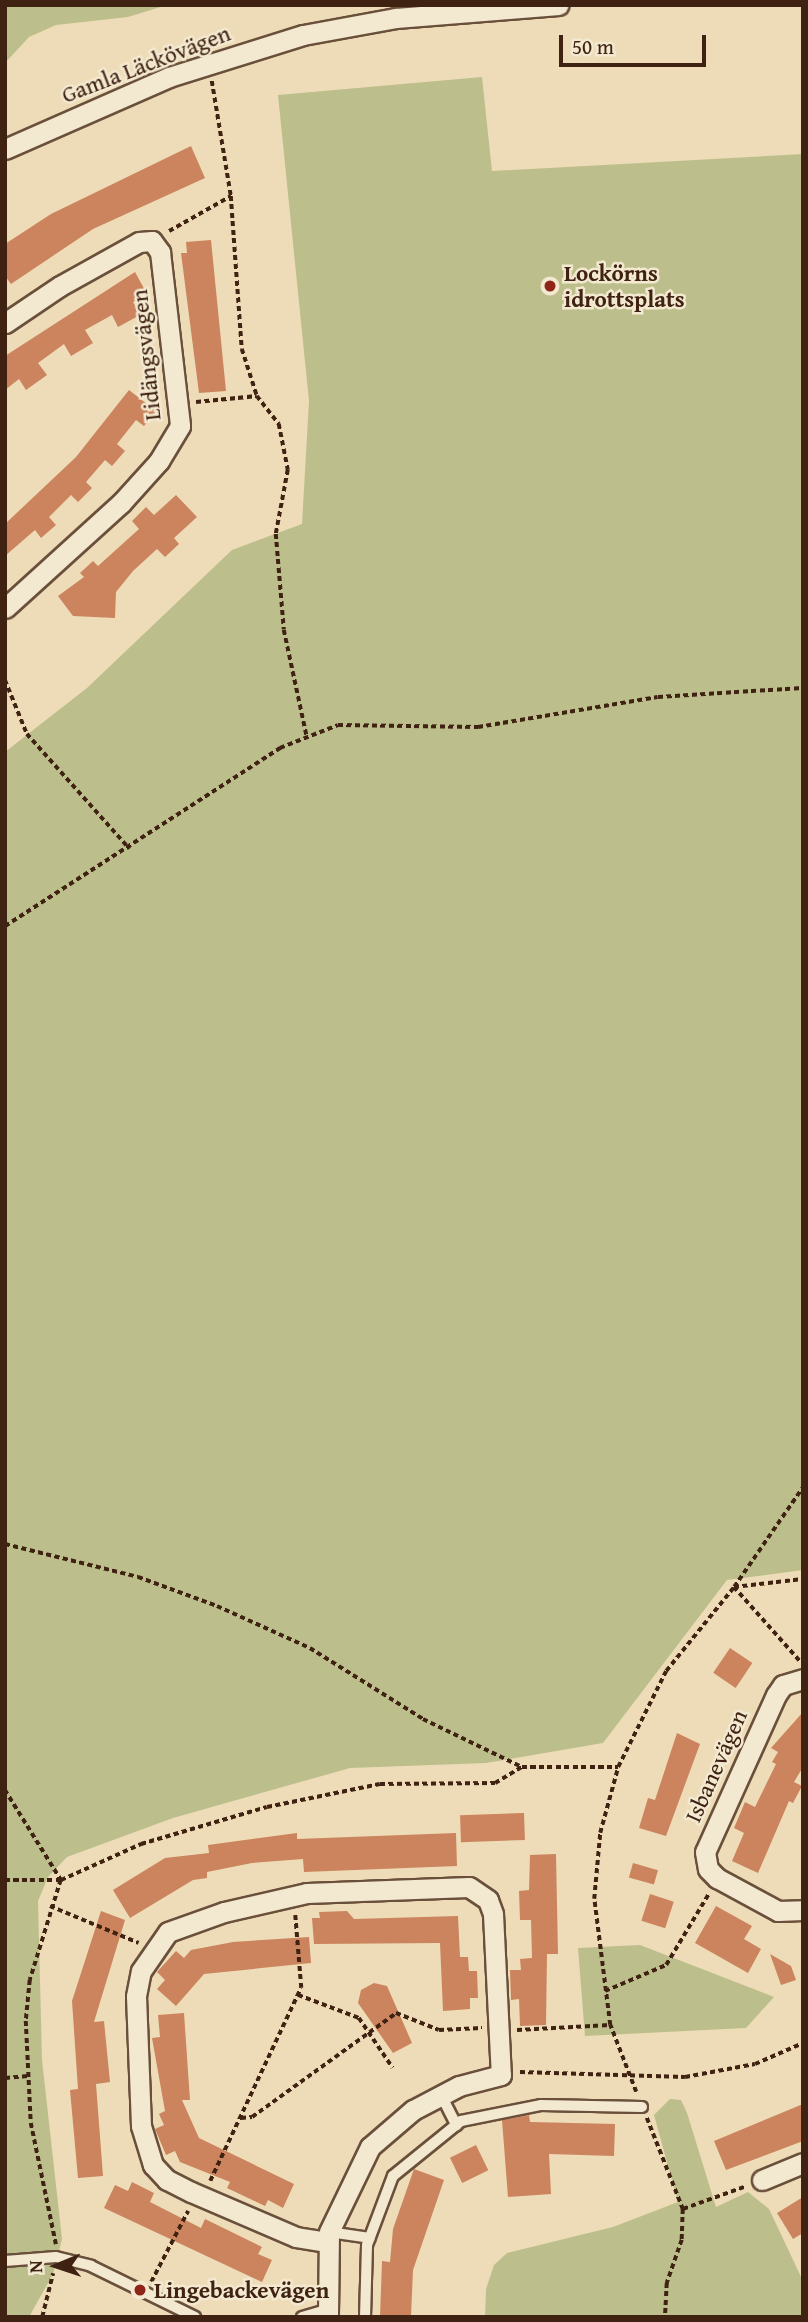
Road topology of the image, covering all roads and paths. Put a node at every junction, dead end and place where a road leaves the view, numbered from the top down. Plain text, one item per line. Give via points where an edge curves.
1 (558, 5) edge
2 (207, 64) junction
3 (5, 149) edge
4 (231, 196) junction
5 (152, 241) junction
6 (5, 323) edge
7 (257, 396) junction
8 (177, 404) junction
9 (5, 608) edge
10 (5, 680) edge
11 (803, 688) edge
12 (307, 737) junction
13 (130, 849) junction
14 (5, 926) edge
15 (803, 1487) edge
16 (5, 1544) edge
17 (803, 1579) edge
18 (734, 1587) junction
19 (803, 1668) edge
20 (803, 1679) edge
21 (522, 1767) junction
22 (618, 1768) junction
23 (5, 1790) edge
24 (717, 1878) junction
25 (5, 1880) edge
26 (61, 1880) junction
27 (293, 1896) junction
28 (50, 1906) junction
29 (803, 1910) edge
30 (152, 1949) junction
31 (605, 1991) junction
32 (298, 1995) junction
33 (610, 2025) junction
34 (368, 2028) junction
35 (498, 2029) junction
36 (803, 2043) edge
37 (393, 2068) dead end
38 (501, 2075) junction
39 (28, 2076) junction
40 (629, 2077) junction
41 (5, 2078) edge
42 (441, 2095) junction
43 (642, 2107) junction
44 (241, 2119) junction
45 (456, 2125) junction
46 (803, 2163) edge
47 (762, 2180) joint
48 (202, 2197) junction
49 (683, 2209) junction
50 (328, 2237) junction
51 (370, 2238) junction
52 (56, 2257) junction
53 (5, 2261) edge
54 (145, 2293) junction
55 (327, 2313) edge
56 (42, 2317) edge
57 (195, 2317) edge
58 (302, 2317) edge
59 (365, 2317) edge
60 (665, 2317) edge

1 - 2 street, Gamla Läckövägen via 366,22
2 - 3 street, Gamla Läckövägen
2 - 4 path
4 - 5 path
4 - 7 path via 242,349
5 - 6 street via 139,242 60,286
5 - 8 street, Lidängsvägen via 160,252
7 - 8 path
7 - 12 path via 279,424 288,470 276,534 284,630
8 - 9 street, Lidängsvägen via 180,426 159,461
10 - 13 path via 27,734
11 - 12 path via 658,697 478,727 338,725
12 - 13 path via 280,748
13 - 14 path
15 - 18 path
16 - 21 path via 138,1577 217,1606 310,1648 423,1719
17 - 18 path
18 - 19 path via 795,1651
18 - 22 path via 666,1671
20 - 24 street, Isbanevägen via 783,1685 776,1695 718,1814 705,1853 708,1869
21 - 22 path
21 - 26 path via 495,1783 380,1784 267,1807 141,1844
22 - 31 path via 600,1833 594,1899
23 - 26 path
24 - 29 street via 778,1911
24 - 31 path via 666,1965
25 - 26 path
26 - 28 path
27 - 30 street via 186,1923
27 - 32 path
27 - 35 street via 447,1886 479,1891 493,1913
28 - 30 path
28 - 39 path via 30,1980
30 - 48 street via 136,1996 144,2148 167,2180
31 - 33 path
32 - 34 path via 359,2018
32 - 44 path
33 - 35 path
33 - 40 path
34 - 35 path via 396,2013 439,2030
34 - 37 path
34 - 44 path via 252,2117
35 - 38 street
36 - 40 path via 755,2064 716,2073
38 - 40 path via 566,2071
38 - 42 street
39 - 41 path
39 - 52 path via 31,2123 55,2224
40 - 43 path
42 - 45 lane
42 - 50 street via 413,2110 370,2147
43 - 45 lane via 509,2108
43 - 49 path
44 - 48 path
45 - 51 lane via 393,2176
46 - 47 street
47 - 49 path
48 - 50 street via 296,2236
48 - 54 path via 192,2202
49 - 60 path via 682,2240 667,2283
50 - 51 lane
50 - 55 street
51 - 59 lane
52 - 53 lane
52 - 54 lane via 91,2266
52 - 56 path
54 - 57 lane
55 - 58 lane

